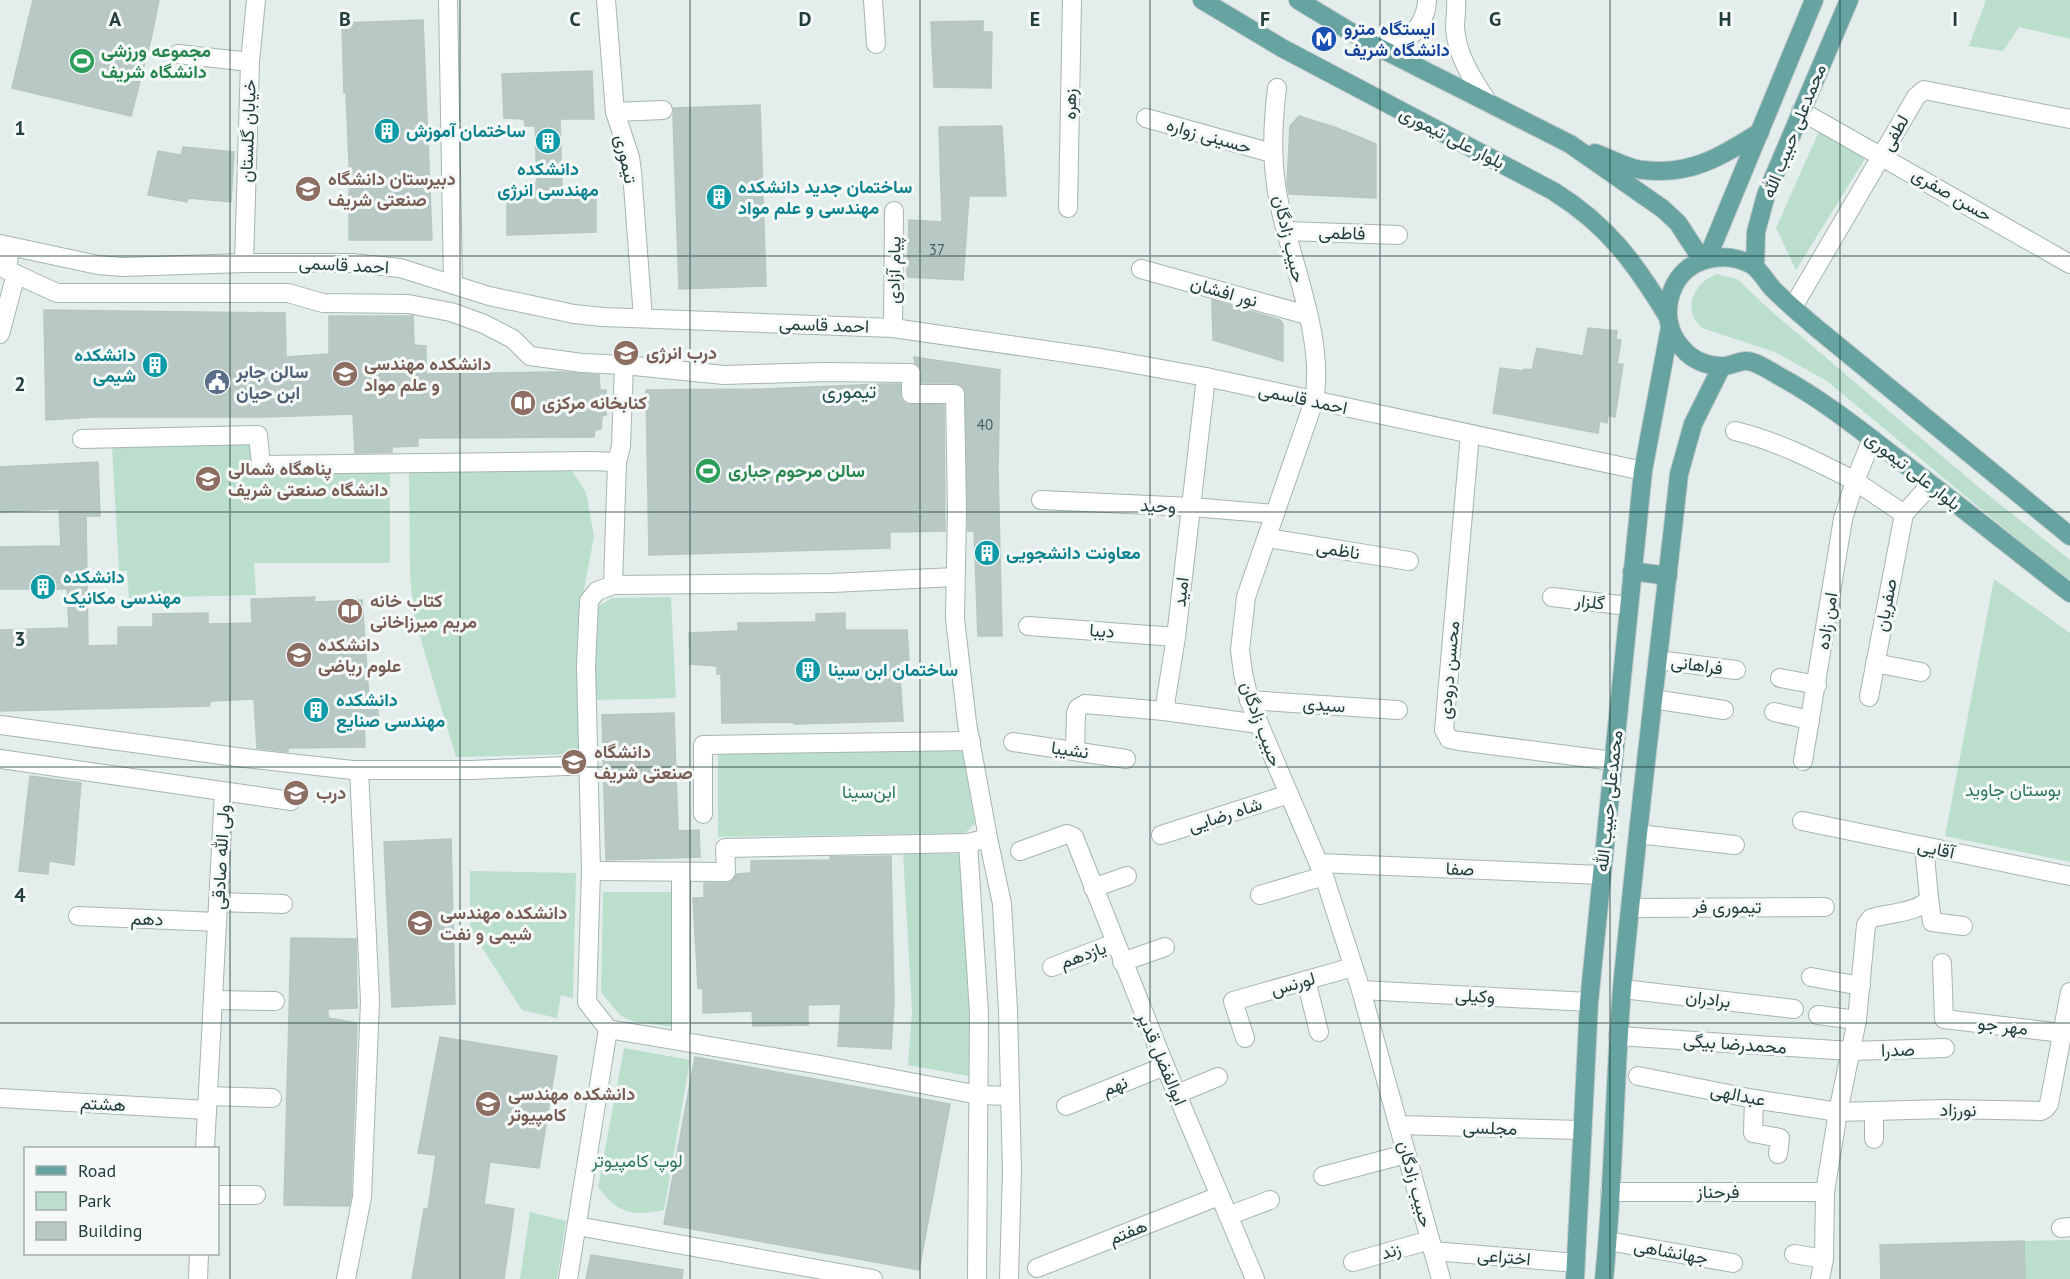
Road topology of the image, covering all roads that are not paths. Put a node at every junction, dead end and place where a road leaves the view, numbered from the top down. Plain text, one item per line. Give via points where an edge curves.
1 (256, 0) edge
2 (448, 0) edge
3 (606, 0) edge
4 (873, 0) edge
5 (1072, 0) edge
6 (1202, 0) edge
7 (1299, 0) edge
8 (1814, 0) edge
9 (1849, 0) edge
10 (1457, 2) edge
11 (1427, 4) edge
12 (1364, 40) junction
13 (876, 44) dead end
14 (178, 54) dead end
15 (250, 62) junction
16 (1277, 88) dead end
17 (1487, 101) junction
18 (663, 110) dead end
19 (1801, 111) junction
20 (615, 112) junction
21 (1146, 118) dead end
22 (2070, 119) edge
23 (1760, 132) junction
24 (1570, 144) junction
25 (1272, 153) junction
26 (1883, 156) junction
27 (1068, 208) dead end
28 (894, 211) dead end
29 (1286, 231) junction
30 (1398, 235) dead end
31 (5, 246) edge
32 (1705, 260) junction
33 (244, 263) junction
34 (2070, 264) edge
35 (1755, 266) junction
36 (1141, 269) dead end
37 (16, 274) junction
38 (453, 284) junction
39 (1793, 307) junction
40 (1308, 315) junction
41 (643, 318) junction
42 (1669, 322) junction
43 (893, 328) junction
44 (0, 334) edge
45 (624, 366) junction
46 (1722, 366) junction
47 (1206, 377) junction
48 (1314, 401) junction
49 (1735, 431) dead end
50 (1470, 434) junction
51 (82, 439) dead end
52 (1872, 439) junction
53 (617, 462) junction
54 (1642, 471) junction
55 (1855, 481) junction
56 (1931, 484) junction
57 (1041, 500) dead end
58 (1192, 507) junction
59 (1275, 514) junction
60 (1904, 514) junction
61 (2070, 536) edge
62 (1267, 538) junction
63 (1409, 561) dead end
64 (1632, 571) junction
65 (1668, 576) junction
66 (956, 578) junction
67 (613, 585) junction
68 (2070, 593) edge
69 (1552, 597) dead end
70 (1628, 606) junction
71 (1028, 626) dead end
72 (1176, 637) junction
73 (1658, 660) junction
74 (1875, 663) junction
75 (1736, 670) dead end
76 (1921, 672) dead end
77 (1780, 678) dead end
78 (1817, 685) junction
79 (1869, 697) dead end
80 (1653, 699) junction
81 (1249, 700) junction
82 (1398, 710) dead end
83 (1724, 710) dead end
84 (1164, 711) junction
85 (1774, 712) dead end
86 (1810, 720) junction
87 (1259, 724) junction
88 (0, 725) edge
89 (971, 741) junction
90 (1013, 742) dead end
91 (1075, 751) junction
92 (0, 759) edge
93 (1126, 759) dead end
94 (1613, 761) junction
95 (1803, 761) dead end
96 (588, 765) junction
97 (359, 770) junction
98 (224, 792) junction
99 (1289, 794) junction
100 (291, 801) dead end
101 (703, 814) dead end
102 (1802, 821) dead end
103 (1638, 834) junction
104 (1161, 835) dead end
105 (988, 838) junction
106 (968, 843) junction
107 (1736, 845) dead end
108 (1923, 846) junction
109 (1020, 851) dead end
110 (1322, 869) junction
111 (591, 871) junction
112 (681, 872) junction
113 (1601, 875) junction
114 (1127, 876) dead end
115 (2070, 876) edge
116 (1093, 888) junction
117 (1260, 896) dead end
118 (1929, 898) junction
119 (218, 902) junction
120 (283, 904) dead end
121 (1825, 907) dead end
122 (1630, 908) junction
123 (78, 916) dead end
124 (217, 922) junction
125 (1963, 926) dead end
126 (1115, 943) junction
127 (1165, 947) dead end
128 (1122, 962) junction
129 (1942, 963) dead end
130 (1052, 967) dead end
131 (1353, 967) junction
132 (1811, 977) dead end
133 (1306, 980) junction
134 (1861, 986) junction
135 (1623, 988) junction
136 (1361, 990) junction
137 (2070, 992) edge
138 (213, 1000) junction
139 (275, 1001) dead end
140 (1589, 1002) junction
141 (1794, 1010) dead end
142 (1818, 1015) dead end
143 (1857, 1020) junction
144 (608, 1029) junction
145 (1319, 1032) dead end
146 (2062, 1033) junction
147 (1618, 1036) junction
148 (1245, 1038) dead end
149 (681, 1041) junction
150 (1945, 1048) dead end
151 (1851, 1051) junction
152 (1165, 1066) junction
153 (1638, 1076) dead end
154 (1218, 1077) dead end
155 (2062, 1079) edge
156 (1177, 1094) junction
157 (979, 1095) junction
158 (1010, 1096) junction
159 (272, 1098) dead end
160 (1754, 1099) junction
161 (0, 1103) edge
162 (207, 1103) junction
163 (1066, 1106) dead end
164 (1874, 1111) junction
165 (1838, 1112) junction
166 (1399, 1125) junction
167 (1581, 1130) junction
168 (1874, 1139) dead end
169 (205, 1147) edge
170 (1406, 1154) junction
171 (1778, 1154) dead end
172 (1323, 1176) dead end
173 (1610, 1192) junction
174 (1825, 1192) junction
175 (219, 1195) edge
176 (256, 1195) dead end
177 (1219, 1196) junction
178 (1270, 1200) dead end
179 (1228, 1216) junction
180 (577, 1226) junction
181 (1608, 1241) junction
182 (1431, 1245) junction
183 (1794, 1254) dead end
184 (199, 1255) edge
185 (1824, 1259) junction
186 (1353, 1262) dead end
187 (1733, 1263) dead end
188 (1037, 1268) dead end
189 (1576, 1271) edge
190 (792, 1272) edge
191 (198, 1279) edge
192 (346, 1279) edge
193 (568, 1279) edge
194 (873, 1279) edge
195 (977, 1279) edge
196 (1009, 1279) edge
197 (1255, 1279) edge
198 (1441, 1279) edge
199 (1604, 1279) edge
200 (1820, 1279) edge

1 - 15 street, خیابان گلستان
2 - 38 street
3 - 20 street, تیموری
4 - 13 street
5 - 27 street, زهره
6 - 42 main road, بلوار علی تیموری via 1282,48 1573,203 1605,229 1644,279
7 - 12 main road
8 - 23 main road, محمدعلی حبیب الله
9 - 19 main road, محمدعلی حبیب الله
10 - 11 street via 1446,14 1432,12
10 - 17 street via 1455,30 1465,67
11 - 12 street via 1420,24 1405,40 1397,44
12 - 17 main road
14 - 15 street
15 - 33 street, خیابان گلستان
16 - 25 street, حبیب زادگان
17 - 24 main road
18 - 20 street
19 - 26 street, حسن صفری
19 - 35 main road, محمدعلی حبیب الله via 1766,195 1756,232
20 - 41 street, تیموری via 630,157
21 - 25 street, حسینی زواره
22 - 26 street, لطفی via 1923,90
23 - 24 main road via 1718,158 1680,171 1641,170
23 - 32 main road, محمدعلی حبیب الله
24 - 32 main road via 1663,209
25 - 29 street, حبیب زادگان
26 - 34 street, حسن صفری
26 - 39 street, لطفی
28 - 43 street, پیام آزادی
29 - 30 street, فاطمی
29 - 40 street, حبیب زادگان
31 - 33 street, احمد قاسمی via 123,267
31 - 37 street via 7,270
32 - 35 main road via 1724,256
32 - 42 main road, محمدعلی حبیب الله via 1687,270 1676,283 1669,299
33 - 38 street, احمد قاسمی via 352,263 400,268
35 - 39 main road
36 - 40 street, نور افشان
37 - 44 street
37 - 45 street via 57,293 288,293 324,303 408,304 451,312 484,324 513,339 530,356
38 - 41 street, احمد قاسمی via 574,315
39 - 61 main road
40 - 48 street, حبیب زادگان via 1317,372
41 - 43 street, احمد قاسمی
42 - 46 main road, بلوار علی تیموری via 1682,349 1707,364
42 - 54 main road, محمدعلی حبیب الله
43 - 47 street, احمد قاسمی
45 - 53 street
45 - 66 street via 724,375 911,374 911,394 955,394
46 - 52 main road, بلوار علی تیموری via 1747,361 1788,381
46 - 65 main road, محمدعلی حبیب الله via 1687,441 1679,474
47 - 48 street, احمد قاسمی
47 - 58 street, امید
48 - 50 street, احمد قاسمی
48 - 59 street, حبیب زادگان
49 - 55 street via 1801,454
50 - 54 street, احمد قاسمی
50 - 94 street, محسن درودی via 1444,730 1449,739 1459,741
51 - 53 street via 258,435 261,465
52 - 55 street, امن زاده
52 - 56 main road, بلوار علی تیموری
53 - 67 street
54 - 64 main road, محمدعلی حبیب الله
55 - 60 street
55 - 78 street, امن زاده via 1843,519
56 - 60 street
56 - 68 main road, بلوار علی تیموری
57 - 58 street, وحید
58 - 59 street, وحید
58 - 72 street, امید
59 - 62 street, حبیب زادگان
60 - 74 street, صفریان
62 - 63 street, ناظمی
62 - 81 street, حبیب زادگان via 1246,597 1240,650
64 - 65 main road
64 - 70 main road, محمدعلی حبیب الله
65 - 73 main road, محمدعلی حبیب الله
66 - 67 street
66 - 89 street via 955,619
67 - 96 street via 597,591 589,601
69 - 70 street, گلزار
70 - 94 main road, محمدعلی حبیب الله
71 - 72 street, دیبا
72 - 84 street, امید
73 - 75 street, فراهانی
73 - 80 main road, محمدعلی حبیب الله
74 - 76 street
74 - 79 street, صفریان
77 - 78 street
78 - 86 street, امن زاده
80 - 83 street
80 - 103 main road, محمدعلی حبیب الله
81 - 82 street, سیدی
81 - 87 street, حبیب زادگان
84 - 87 street
84 - 91 street, نشیبا via 1085,704 1076,713
85 - 86 street
86 - 95 street, امن زاده
87 - 99 street, حبیب زادگان
88 - 97 street
89 - 101 street via 703,745
89 - 105 street
90 - 91 street, نشیبا
91 - 93 street, نشیبا
92 - 98 street, ولی الله صادقی
94 - 113 main road, محمدعلی حبیب الله
96 - 97 street
96 - 111 street
97 - 192 street via 370,1001 362,1197
98 - 100 street
98 - 119 street, ولی الله صادقی
99 - 104 street, شاه رضایی
99 - 110 street, حبیب زادگان
102 - 108 street, آقایی
103 - 107 street
103 - 122 main road, محمدعلی حبیب الله
105 - 106 street
105 - 158 street via 1002,904
106 - 112 street via 725,848 726,872
106 - 157 street via 979,1013
108 - 115 street, آقایی
108 - 118 street
109 - 116 street, ابوالفضل قدیر via 1067,834 1074,837
110 - 113 street, صفا
110 - 117 street, صفا
110 - 131 street, حبیب زادگان
111 - 112 street
111 - 144 street via 587,1002
112 - 149 street
113 - 140 main road, محمدعلی حبیب الله
114 - 116 street
116 - 126 street, ابوالفضل قدیر
118 - 125 street via 1932,922
118 - 134 street via 1923,905 1871,918 1866,925
119 - 120 street
119 - 124 street, ولی الله صادقی
121 - 122 street, تیموری فر
122 - 135 main road, محمدعلی حبیب الله
123 - 124 street, دهم
124 - 138 street, ولی الله صادقی
126 - 128 street, ابوالفضل قدیر
126 - 130 street, یازدهم
127 - 128 street
128 - 152 street, ابوالفضل قدیر
129 - 146 street, مهر جو via 1944,1019
131 - 133 street, لورنس
131 - 136 street, حبیب زادگان
132 - 134 street
133 - 145 street
133 - 148 street, لورنس via 1233,1001
134 - 143 street
135 - 141 street, برادران
135 - 147 main road, محمدعلی حبیب الله
136 - 140 street, وکیلی
136 - 166 street, حبیب زادگان
137 - 146 street, نورزاد
138 - 139 street
138 - 162 street, ولی الله صادقی
140 - 167 main road, محمدعلی حبیب الله
142 - 143 street
143 - 151 street
144 - 149 street
144 - 180 street
146 - 155 street, نورزاد
147 - 151 street, محمدرضا بیگی
147 - 173 main road, محمدعلی حبیب الله
149 - 157 street
150 - 151 street, صدرا
151 - 165 street
152 - 156 street, ابوالفضل قدیر
152 - 163 street, نهم
153 - 160 street, عبدالهی
154 - 156 street
155 - 164 street, نورزاد via 2049,1104 2040,1112
156 - 177 street, ابوالفضل قدیر
157 - 158 street
157 - 195 street
158 - 196 street
159 - 162 street, هشتم
160 - 165 street, عبدالهی
160 - 171 street via 1753,1133 1780,1138
161 - 162 street, هشتم
162 - 169 street, ولی الله صادقی
164 - 165 street, نورزاد
164 - 168 street
165 - 174 street
166 - 167 street, مجلسی
166 - 170 street, حبیب زادگان
167 - 189 main road, محمدعلی حبیب الله
170 - 172 street
170 - 182 street, حبیب زادگان
173 - 174 street, فرحناز
173 - 181 main road, محمدعلی حبیب الله
174 - 185 street
175 - 176 street
177 - 179 street, ابوالفضل قدیر
177 - 188 street, هفتم
178 - 179 street
179 - 197 street, ابوالفضل قدیر
180 - 190 street
180 - 193 street
181 - 187 street, جهانشاهی
181 - 199 main road, محمدعلی حبیب الله
182 - 186 street, زند
182 - 189 street, اختراعی
182 - 198 street, حبیب زادگان
183 - 185 street
184 - 191 street
185 - 200 street
190 - 194 street

